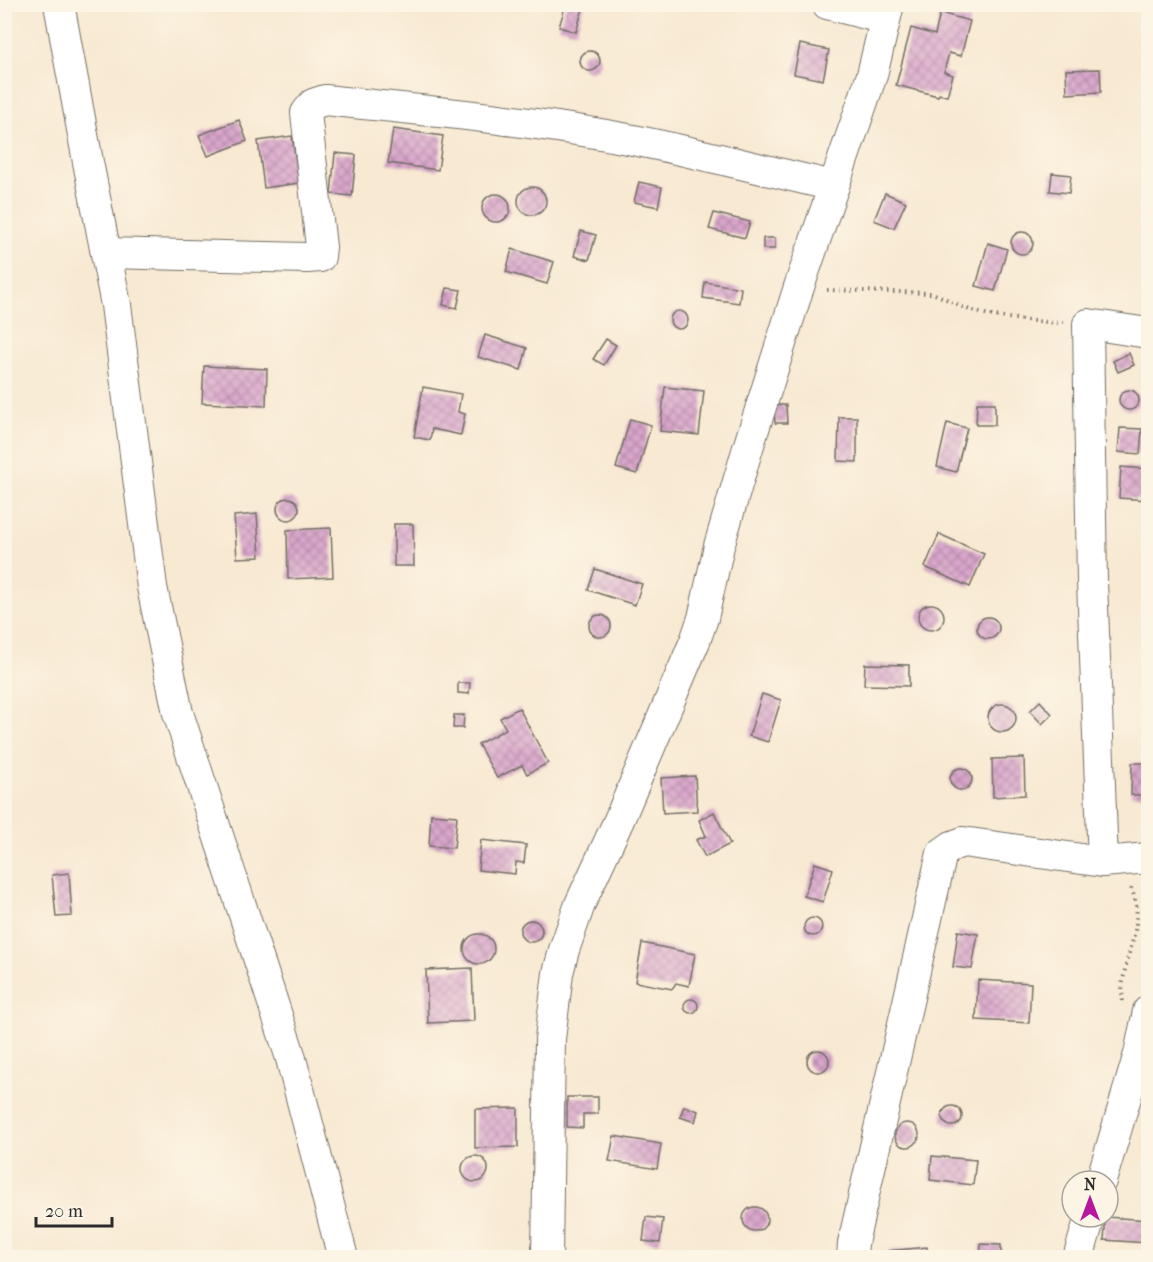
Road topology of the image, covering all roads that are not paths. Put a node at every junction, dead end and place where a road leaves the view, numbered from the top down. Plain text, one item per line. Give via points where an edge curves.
1 (59, 4) edge
2 (827, 4) edge
3 (887, 12) edge
4 (834, 186) junction
5 (106, 253) junction
6 (1149, 333) edge
7 (1149, 858) edge
8 (1102, 862) junction
9 (1136, 1009) edge
10 (1144, 1065) edge
11 (1105, 1169) edge
12 (1086, 1229) edge
13 (343, 1257) edge
14 (547, 1257) edge
15 (852, 1257) edge
16 (1078, 1257) edge

1 - 5 street
2 - 3 street
3 - 4 street via 872,75
4 - 5 street via 611,136 325,100 312,104 306,113 320,257
4 - 14 street via 719,546 703,618 580,904 564,950 550,1039
5 - 13 street via 125,368 152,587 178,713 290,1055
6 - 8 street via 1088,324
7 - 8 street
8 - 15 street via 963,842 942,854
9 - 10 street
10 - 11 street
12 - 16 street

